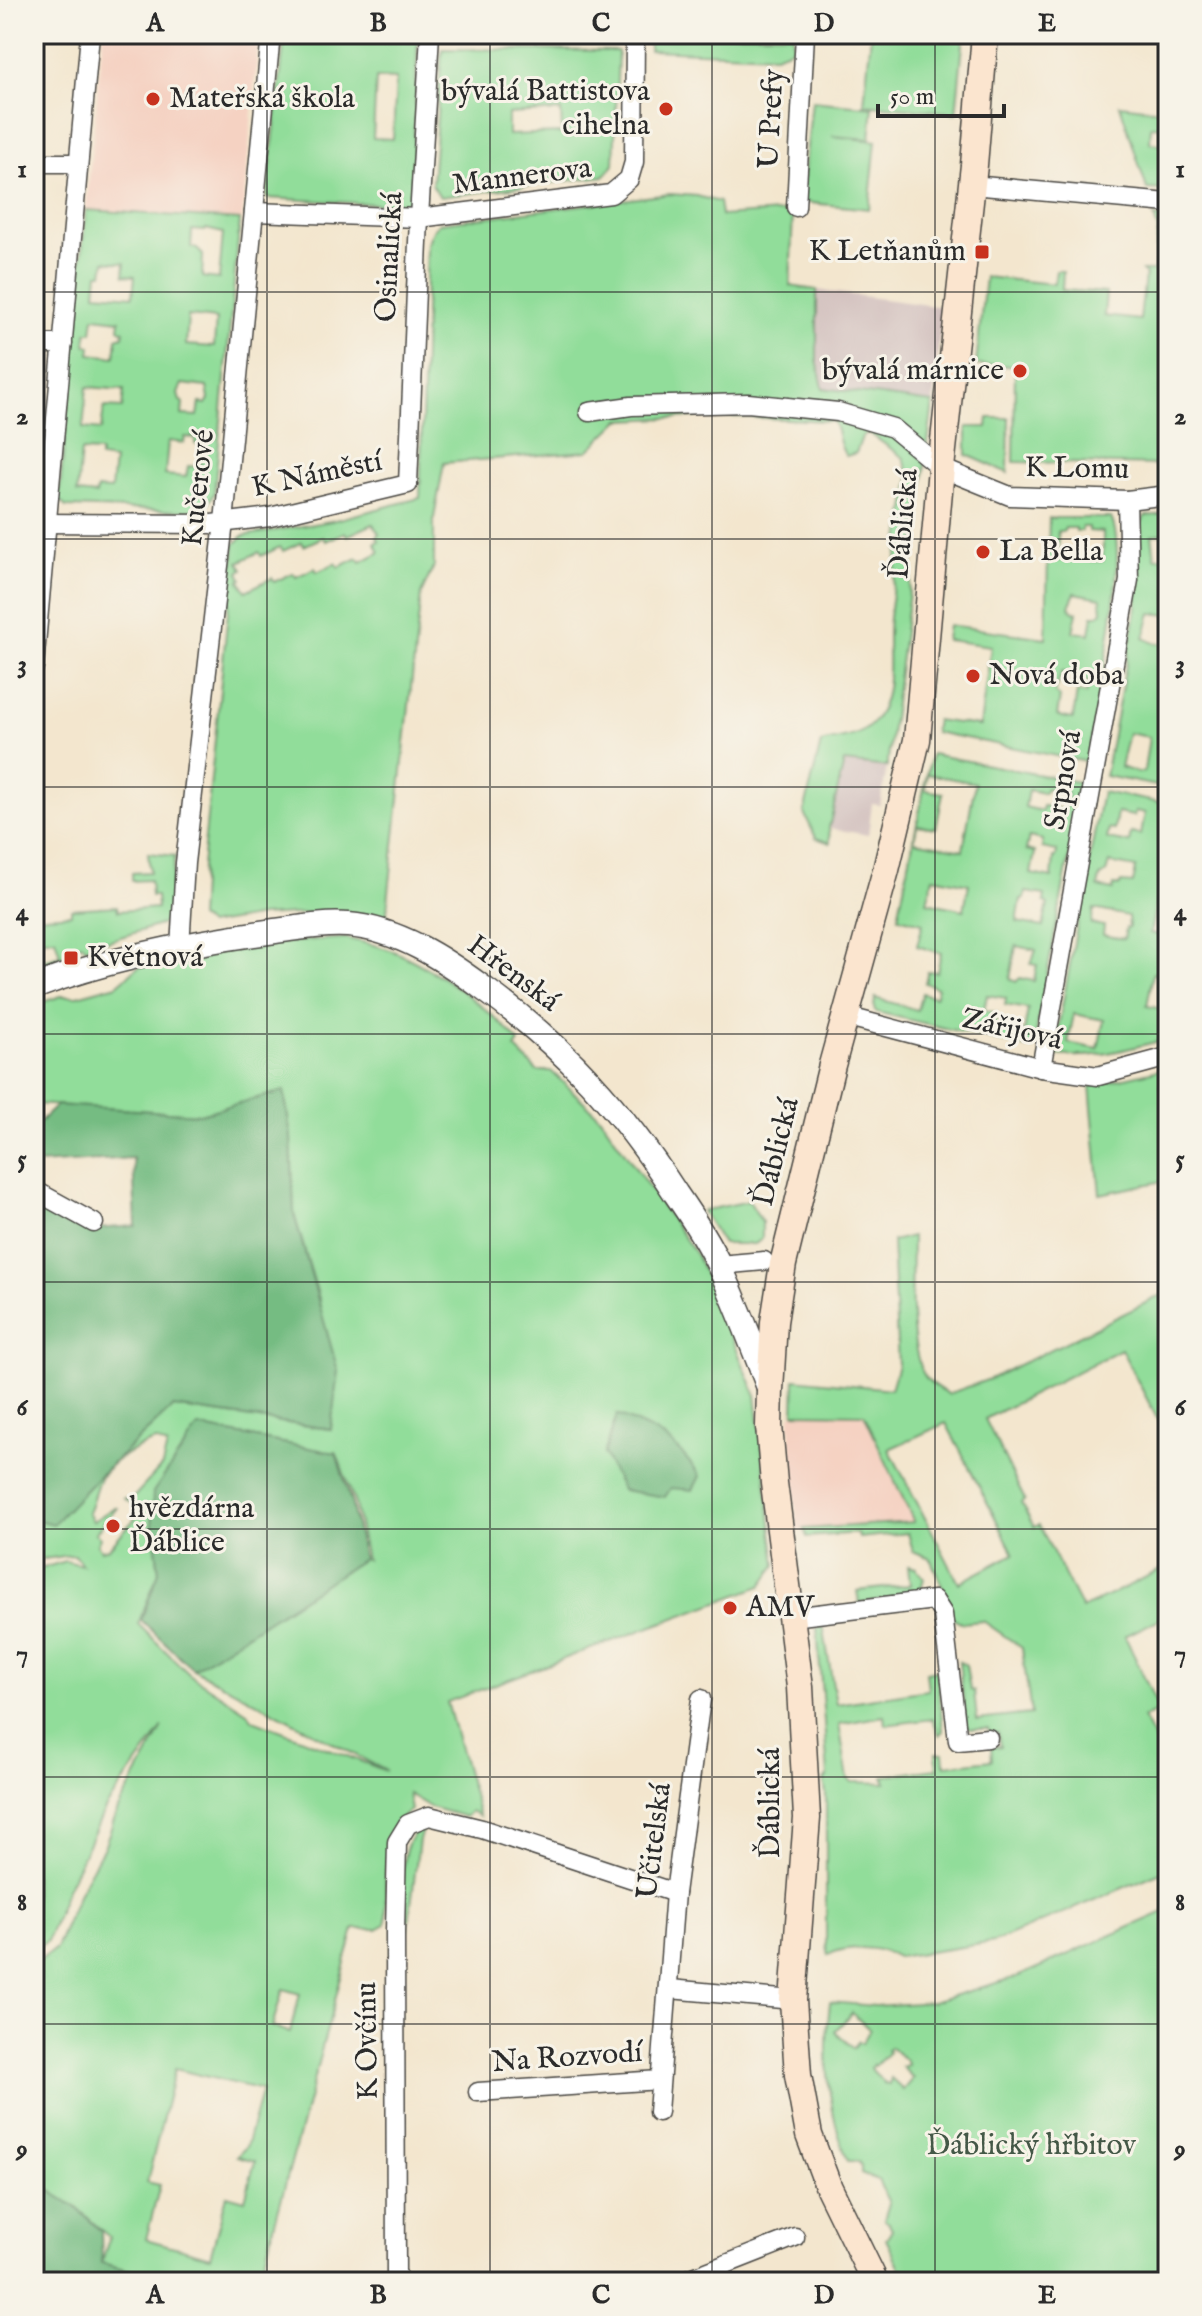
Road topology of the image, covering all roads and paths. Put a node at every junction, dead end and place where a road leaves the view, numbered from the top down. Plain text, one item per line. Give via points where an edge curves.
1 (90, 34) edge
2 (271, 34) edge
3 (430, 34) edge
4 (635, 34) edge
5 (805, 34) edge
6 (985, 34) edge
7 (34, 163) edge
8 (78, 163) junction
9 (972, 185) junction
10 (1168, 203) edge
11 (796, 207) dead end
12 (254, 212) junction
13 (419, 218) junction
14 (34, 344) edge
15 (63, 344) junction
16 (589, 412) dead end
17 (941, 468) junction
18 (408, 484) joint
19 (1168, 495) edge
20 (1127, 500) junction
21 (40, 522) edge
22 (224, 522) junction
23 (34, 667) edge
24 (180, 947) junction
25 (34, 987) edge
26 (845, 1016) junction
27 (1168, 1057) edge
28 (1041, 1068) junction
29 (34, 1190) edge
30 (94, 1223) dead end
31 (764, 1261) dead end
32 (719, 1265) junction
33 (770, 1390) junction
34 (792, 1617) junction
35 (701, 1699) dead end
36 (988, 1738) dead end
37 (675, 1893) junction
38 (670, 1989) junction
39 (793, 2000) junction
40 (660, 2080) junction
41 (478, 2092) dead end
42 (658, 2112) dead end
43 (795, 2237) dead end
44 (690, 2281) edge
45 (396, 2282) edge
46 (875, 2282) edge

1 - 8 street
2 - 12 street, Kučerové
3 - 13 street, Osinalická
4 - 13 street, Mannerova via 634,162 629,179 611,194
5 - 11 street, U Prefy
6 - 9 main road, Ďáblická
7 - 8 street
8 - 15 street
9 - 10 street
9 - 17 main road, Ďáblická
12 - 13 street, Mannerova
12 - 22 street, Kučerové
13 - 18 street, Osinalická
14 - 15 street
15 - 21 street
16 - 17 street, K Lomu via 748,403 838,412 893,428
17 - 20 street, K Lomu via 1010,496
17 - 26 main road, Ďáblická via 917,740
18 - 22 street, K Náměstí via 270,517
19 - 20 street, K Lomu
20 - 28 street, Srpnová via 1129,580
21 - 22 street, K Náměstí
21 - 23 street
22 - 24 street, Kučerové
24 - 25 street, Hřenská
24 - 32 street, Hřenská via 348,925 379,932 444,960 518,1014 595,1084 653,1159
26 - 28 street, Zářijová
26 - 33 main road, Ďáblická via 783,1264
27 - 28 street, Zářijová via 1098,1076
29 - 30 street
31 - 32 street
32 - 33 street, Hřenská
33 - 34 main road, Ďáblická via 775,1495
34 - 36 street via 934,1600 943,1614 958,1741
34 - 39 main road, Ďáblická via 807,1818
35 - 37 street, Učitelská
37 - 38 street, Učitelská
37 - 45 street, K Ovčínu via 482,1829 429,1816 408,1824 397,1842
38 - 39 street
38 - 40 street, Učitelská
39 - 46 main road, Ďáblická via 809,2135
40 - 41 street, Na Rozvodí
40 - 42 street, Učitelská
43 - 44 street

